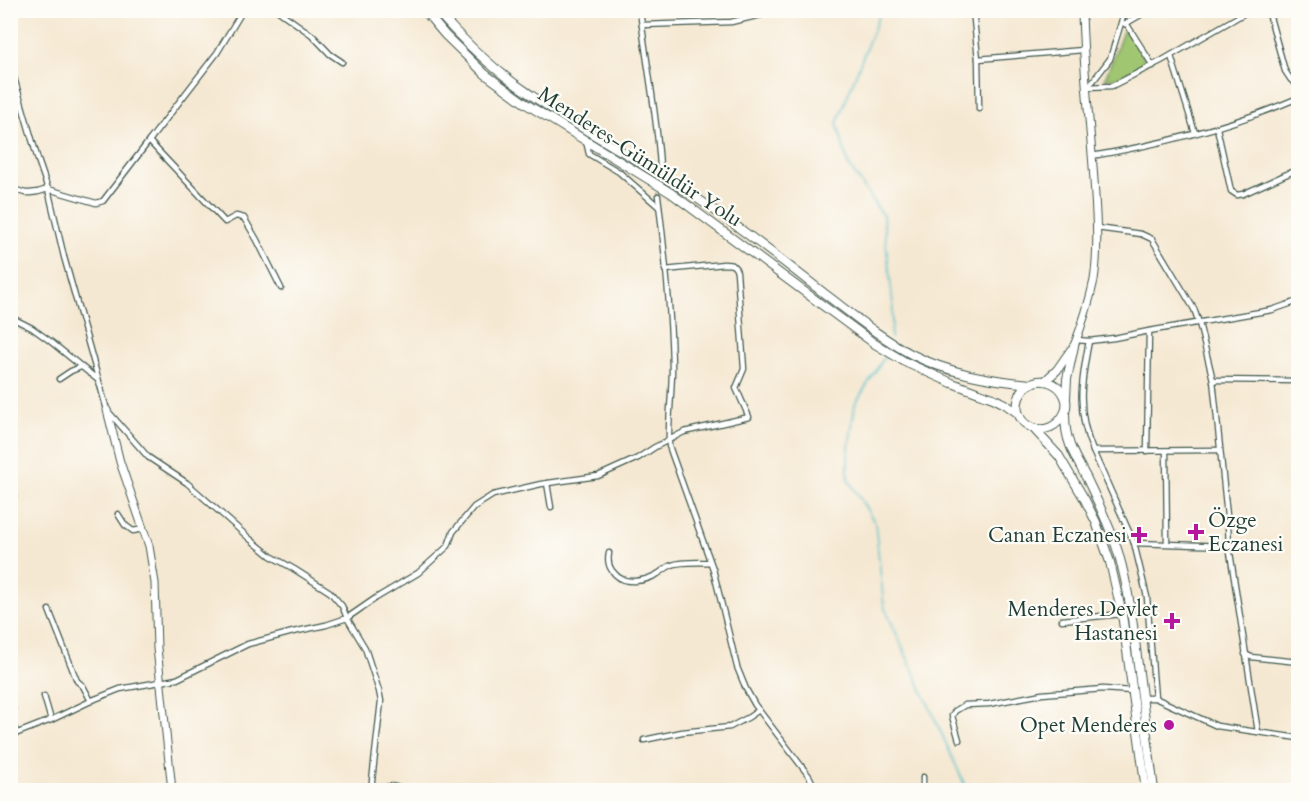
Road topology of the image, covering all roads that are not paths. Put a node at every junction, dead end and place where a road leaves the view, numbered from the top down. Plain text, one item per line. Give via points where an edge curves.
1 (243, 10) edge
2 (277, 10) edge
3 (424, 10) edge
4 (436, 10) edge
5 (640, 10) edge
6 (783, 10) edge
7 (973, 10) edge
8 (1082, 10) edge
9 (1125, 10) edge
10 (1149, 10) edge
11 (1250, 10) edge
12 (1268, 10) edge
13 (1126, 23) junction
14 (642, 25) junction
15 (1120, 27) junction
16 (1083, 50) junction
17 (1171, 56) junction
18 (978, 59) junction
19 (342, 62) dead end
20 (10, 64) edge
21 (1153, 66) junction
22 (1299, 85) edge
23 (1087, 87) junction
24 (1299, 98) edge
25 (979, 109) dead end
26 (1217, 128) junction
27 (1194, 133) junction
28 (149, 141) junction
29 (586, 141) junction
30 (1092, 156) junction
31 (660, 166) tunnel mouth
32 (1299, 169) edge
33 (10, 188) edge
34 (48, 189) junction
35 (658, 196) tunnel mouth
36 (659, 207) junction
37 (1097, 228) junction
38 (665, 270) junction
39 (281, 288) dead end
40 (1299, 301) edge
41 (10, 317) edge
42 (1199, 323) junction
43 (1149, 331) junction
44 (1089, 341) junction
45 (1075, 343) junction
46 (81, 367) junction
47 (59, 379) dead end
48 (98, 380) junction
49 (1213, 380) junction
50 (1045, 381) junction
51 (1299, 381) edge
52 (1030, 384) junction
53 (1066, 399) junction
54 (107, 410) junction
55 (1065, 412) junction
56 (1019, 414) junction
57 (1033, 428) junction
58 (669, 439) junction
59 (1220, 450) junction
60 (1093, 451) junction
61 (1147, 451) junction
62 (1166, 451) junction
63 (547, 483) junction
64 (550, 507) dead end
65 (118, 514) dead end
66 (143, 529) junction
67 (1134, 543) junction
68 (1167, 543) junction
69 (1229, 546) junction
70 (609, 553) dead end
71 (710, 562) junction
72 (49, 610) dead end
73 (1122, 614) junction
74 (347, 618) junction
75 (1062, 620) dead end
76 (1245, 654) junction
77 (1299, 662) edge
78 (160, 682) junction
79 (1132, 691) junction
80 (44, 696) dead end
81 (1142, 698) junction
82 (1155, 698) junction
83 (91, 700) junction
84 (13, 710) dead end
85 (759, 710) junction
86 (51, 720) junction
87 (1258, 732) junction
88 (17, 733) junction
89 (10, 736) edge
90 (1299, 738) edge
91 (644, 740) dead end
92 (959, 740) dead end
93 (923, 777) dead end
94 (172, 790) edge
95 (371, 790) edge
96 (381, 790) edge
97 (403, 790) edge
98 (816, 790) edge
99 (923, 790) edge
100 (1146, 790) edge
101 (1154, 790) edge

1 - 28 street via 217,53
2 - 19 street
3 - 29 main road, Menderes-Gümüldür Yolu via 485,74
4 - 52 main road, Menderes-Gümüldür Yolu via 496,70 530,95 701,201 910,353 957,372
5 - 14 street
6 - 14 street via 731,22
7 - 18 street
8 - 16 street
9 - 15 street
10 - 13 street
11 - 17 street
12 - 22 street via 1285,70
13 - 15 street
13 - 21 street
14 - 31 street
15 - 23 street via 1110,59
16 - 18 street
16 - 23 street
17 - 21 street
17 - 27 street
18 - 25 street
20 - 34 street
21 - 23 street via 1112,86
23 - 30 street
24 - 26 street
26 - 27 street
26 - 32 street via 1231,191 1237,195
27 - 30 street
28 - 34 street via 103,201 96,203
28 - 39 street via 225,222 236,216 243,218
29 - 36 street via 589,154 619,172
29 - 56 main road, Menderes-Gümüldür Yolu via 671,193 875,344 907,363 993,398
30 - 37 street
33 - 34 street via 30,193
34 - 48 street
35 - 36 street
36 - 38 street
37 - 42 street via 1152,239
37 - 45 street via 1093,282
38 - 58 street via 672,369
38 - 58 street via 724,264 735,267 744,369 736,388 749,417
40 - 42 street
41 - 46 street via 32,328
42 - 43 street
42 - 49 street
43 - 44 street
43 - 61 street
44 - 45 street
44 - 60 street via 1081,397 1082,417
45 - 50 main road via 1058,370
45 - 53 main road
46 - 47 street
46 - 48 street
48 - 54 street
49 - 51 street
49 - 59 street
50 - 52 main road
50 - 53 main road via 1056,385
52 - 56 main road via 1019,397
53 - 55 main road
54 - 66 street
54 - 74 street via 148,457 187,483 271,556 330,592
55 - 57 main road via 1056,425
55 - 81 main road via 1067,438 1102,511 1125,578
56 - 57 main road
57 - 73 main road via 1059,456 1096,522
58 - 63 street via 598,476
58 - 71 street
59 - 62 street
59 - 69 street
60 - 61 street
60 - 67 street
61 - 62 street
62 - 68 street
63 - 64 street
63 - 74 street via 493,495 474,507 453,532 448,546 433,560
65 - 66 street via 133,531
66 - 78 street via 155,583
67 - 68 street
67 - 82 street via 1147,597
68 - 69 street
69 - 76 street
70 - 71 street via 611,570 626,581 658,574 673,564
71 - 85 street via 737,667
72 - 83 street via 77,681
73 - 75 street
73 - 79 main road
74 - 78 street via 248,644 177,679
74 - 95 street via 365,648 381,701
76 - 77 street
76 - 87 street
78 - 83 street via 120,689
78 - 94 street
79 - 92 street via 1042,694 965,705 952,716
79 - 100 main road
80 - 86 street
81 - 82 street
81 - 101 main road
82 - 87 street via 1217,726
83 - 86 street
84 - 88 street via 11,720
85 - 91 street via 730,727
85 - 98 street
86 - 88 street
87 - 90 street
88 - 89 street
93 - 99 street
96 - 97 street via 391,786

